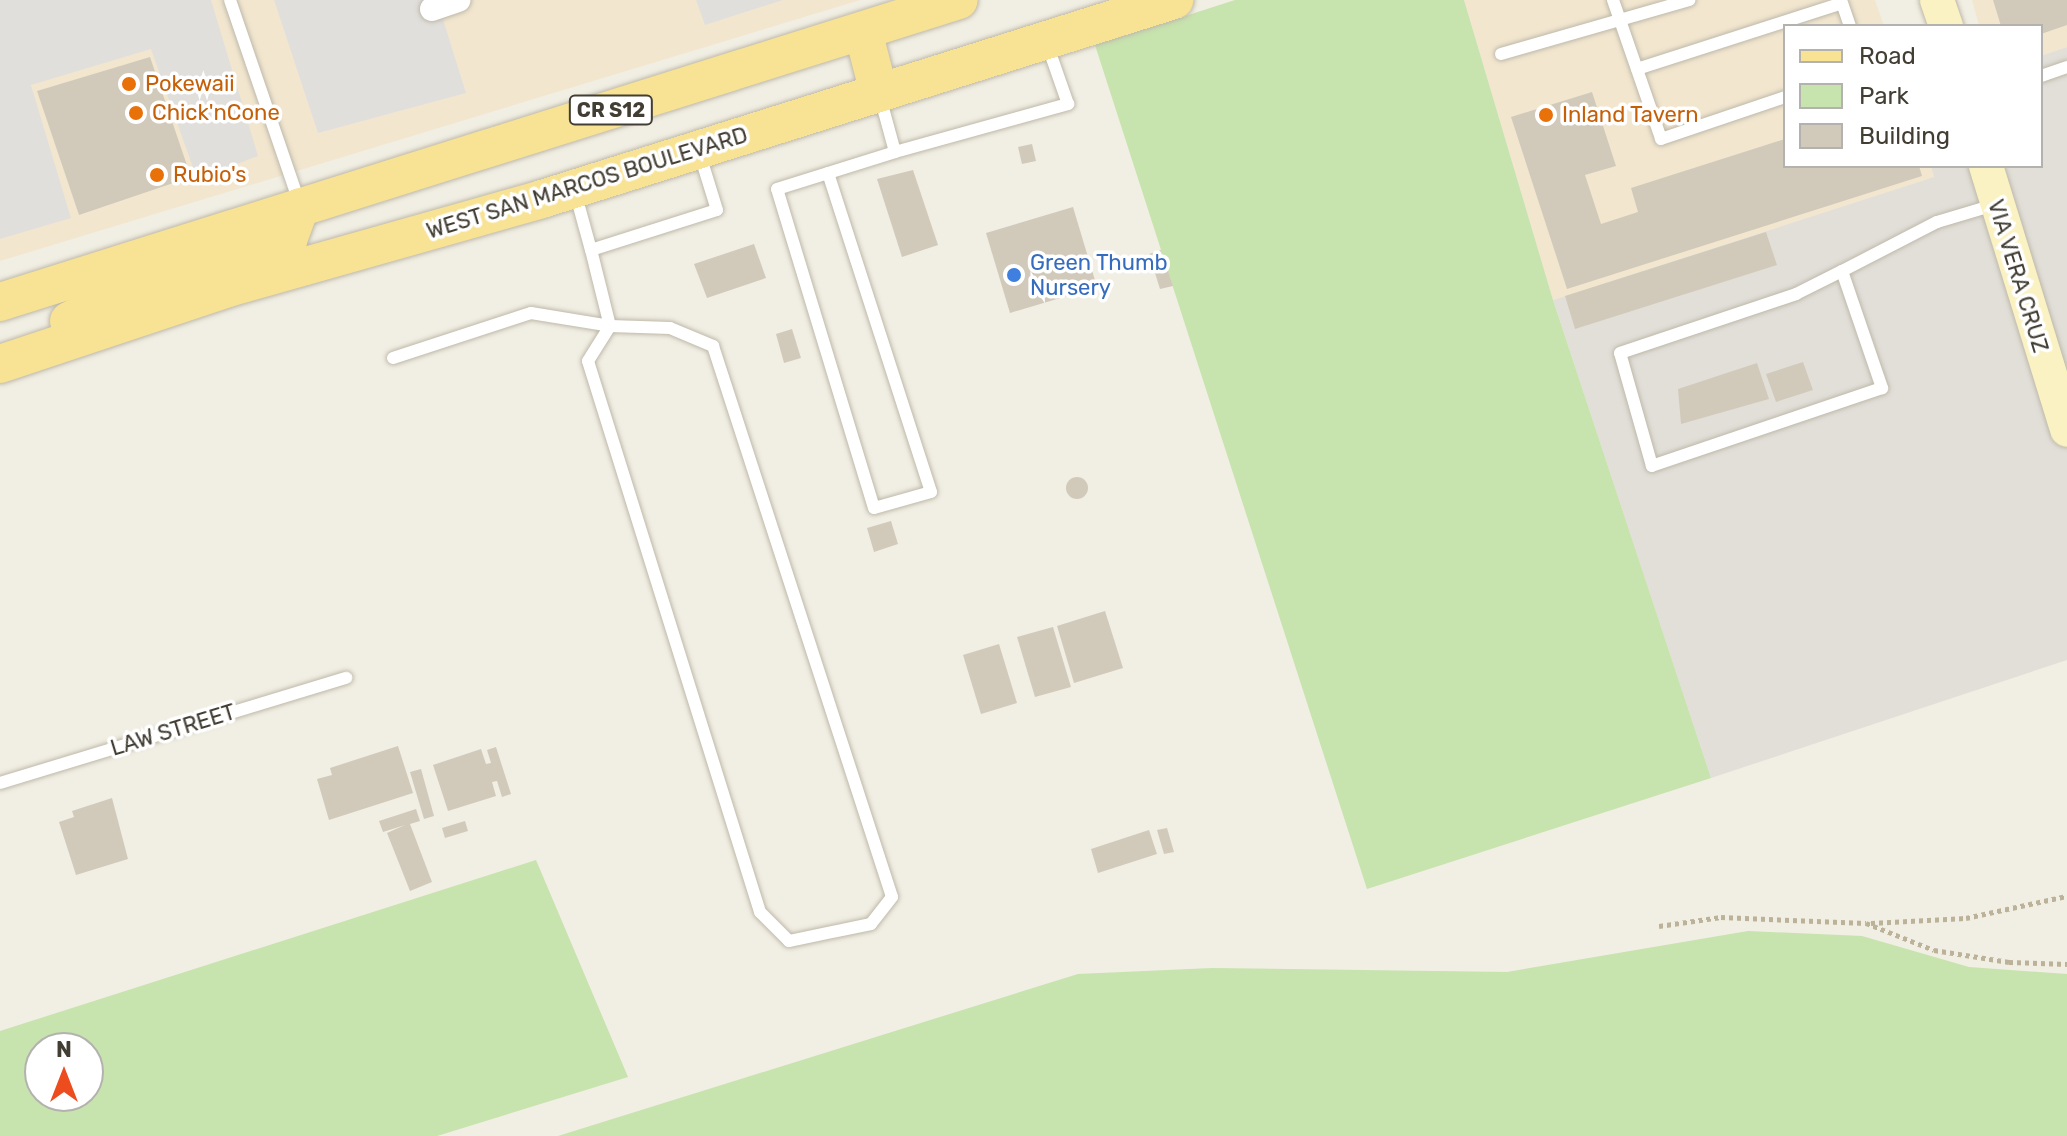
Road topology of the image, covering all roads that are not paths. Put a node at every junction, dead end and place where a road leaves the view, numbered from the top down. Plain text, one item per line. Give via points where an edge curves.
1 (230, 0) edge
2 (458, 0) edge
3 (959, 0) edge
4 (1174, 0) edge
5 (1613, 0) edge
6 (1689, 0) edge
7 (1937, 0) edge
8 (1842, 1) edge
9 (432, 9) dead end
10 (1620, 21) junction
11 (1849, 24) edge
12 (1945, 24) edge
13 (863, 31) junction
14 (1046, 41) junction
15 (1501, 54) dead end
16 (2067, 67) edge
17 (1637, 69) junction
18 (2043, 75) edge
19 (879, 93) junction
20 (1783, 98) edge
21 (698, 150) junction
22 (895, 152) junction
23 (1987, 168) edge
24 (828, 173) junction
25 (574, 189) junction
26 (1997, 204) junction
27 (300, 207) junction
28 (591, 250) junction
29 (1842, 271) junction
30 (0, 302) edge
31 (610, 326) junction
32 (17, 358) edge
33 (393, 358) dead end
34 (2067, 430) edge
35 (346, 678) dead end
36 (0, 783) edge

1 - 27 lane
2 - 9 street
3 - 13 main road, CR S12
4 - 14 main road, WEST SAN MARCOS BOULEVARD
5 - 10 lane
6 - 10 lane
7 - 12 main road
8 - 11 lane
8 - 17 lane
10 - 15 lane
10 - 17 lane
13 - 19 main road
13 - 27 main road, CR S12
14 - 19 main road, WEST SAN MARCOS BOULEVARD
14 - 22 lane via 1068,104
16 - 18 lane
17 - 20 lane via 1661,139
19 - 21 main road, WEST SAN MARCOS BOULEVARD
19 - 22 lane
21 - 25 main road, WEST SAN MARCOS BOULEVARD
21 - 28 lane via 717,210
22 - 24 lane
23 - 26 main road, VIA VERA CRUZ
24 - 24 lane via 777,189 874,508 931,492
25 - 28 lane
25 - 32 main road, WEST SAN MARCOS BOULEVARD via 228,288
26 - 29 lane via 1937,222
26 - 34 main road, VIA VERA CRUZ
27 - 30 main road, CR S12
27 - 32 main road via 288,240 120,295 72,319
28 - 31 lane
29 - 29 lane via 1796,294 1620,353 1652,466 1882,388
31 - 31 lane via 588,361 760,912 789,941 871,924 892,897 713,346 670,328
31 - 33 lane via 531,313
35 - 36 lane, LAW STREET

